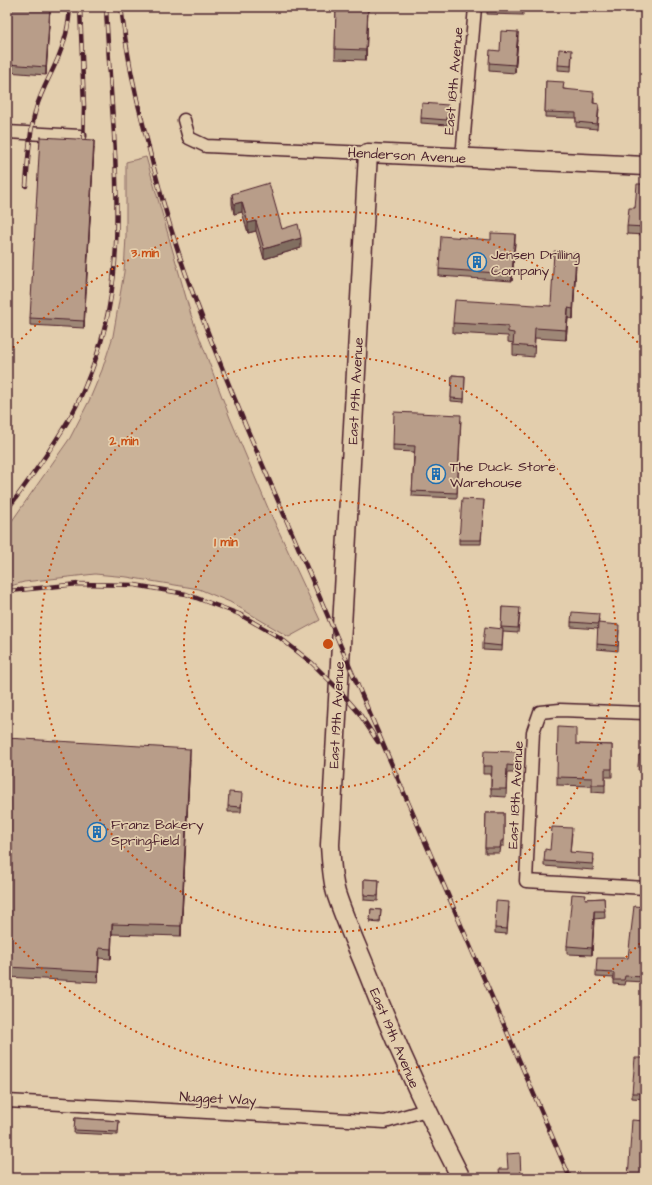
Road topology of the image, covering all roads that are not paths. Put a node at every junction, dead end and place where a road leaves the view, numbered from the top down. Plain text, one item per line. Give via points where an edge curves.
1 (474, 7) edge
2 (184, 120) dead end
3 (7, 132) edge
4 (80, 136) dead end
5 (368, 153) junction
6 (462, 158) junction
7 (645, 166) edge
8 (645, 713) edge
9 (645, 888) edge
10 (7, 1101) edge
11 (426, 1110) junction
12 (461, 1178) edge

1 - 6 street, East 18th Avenue
2 - 5 street, Henderson Avenue via 190,138 206,146
3 - 4 street
5 - 6 street, Henderson Avenue
5 - 11 street, East 19th Avenue via 330,845 336,893 382,1010
6 - 7 street, Henderson Avenue
8 - 9 street, East 18th Avenue via 560,710 540,712 533,732 526,881
10 - 11 street, Nugget Way via 385,1122
11 - 12 street, East 19th Avenue

